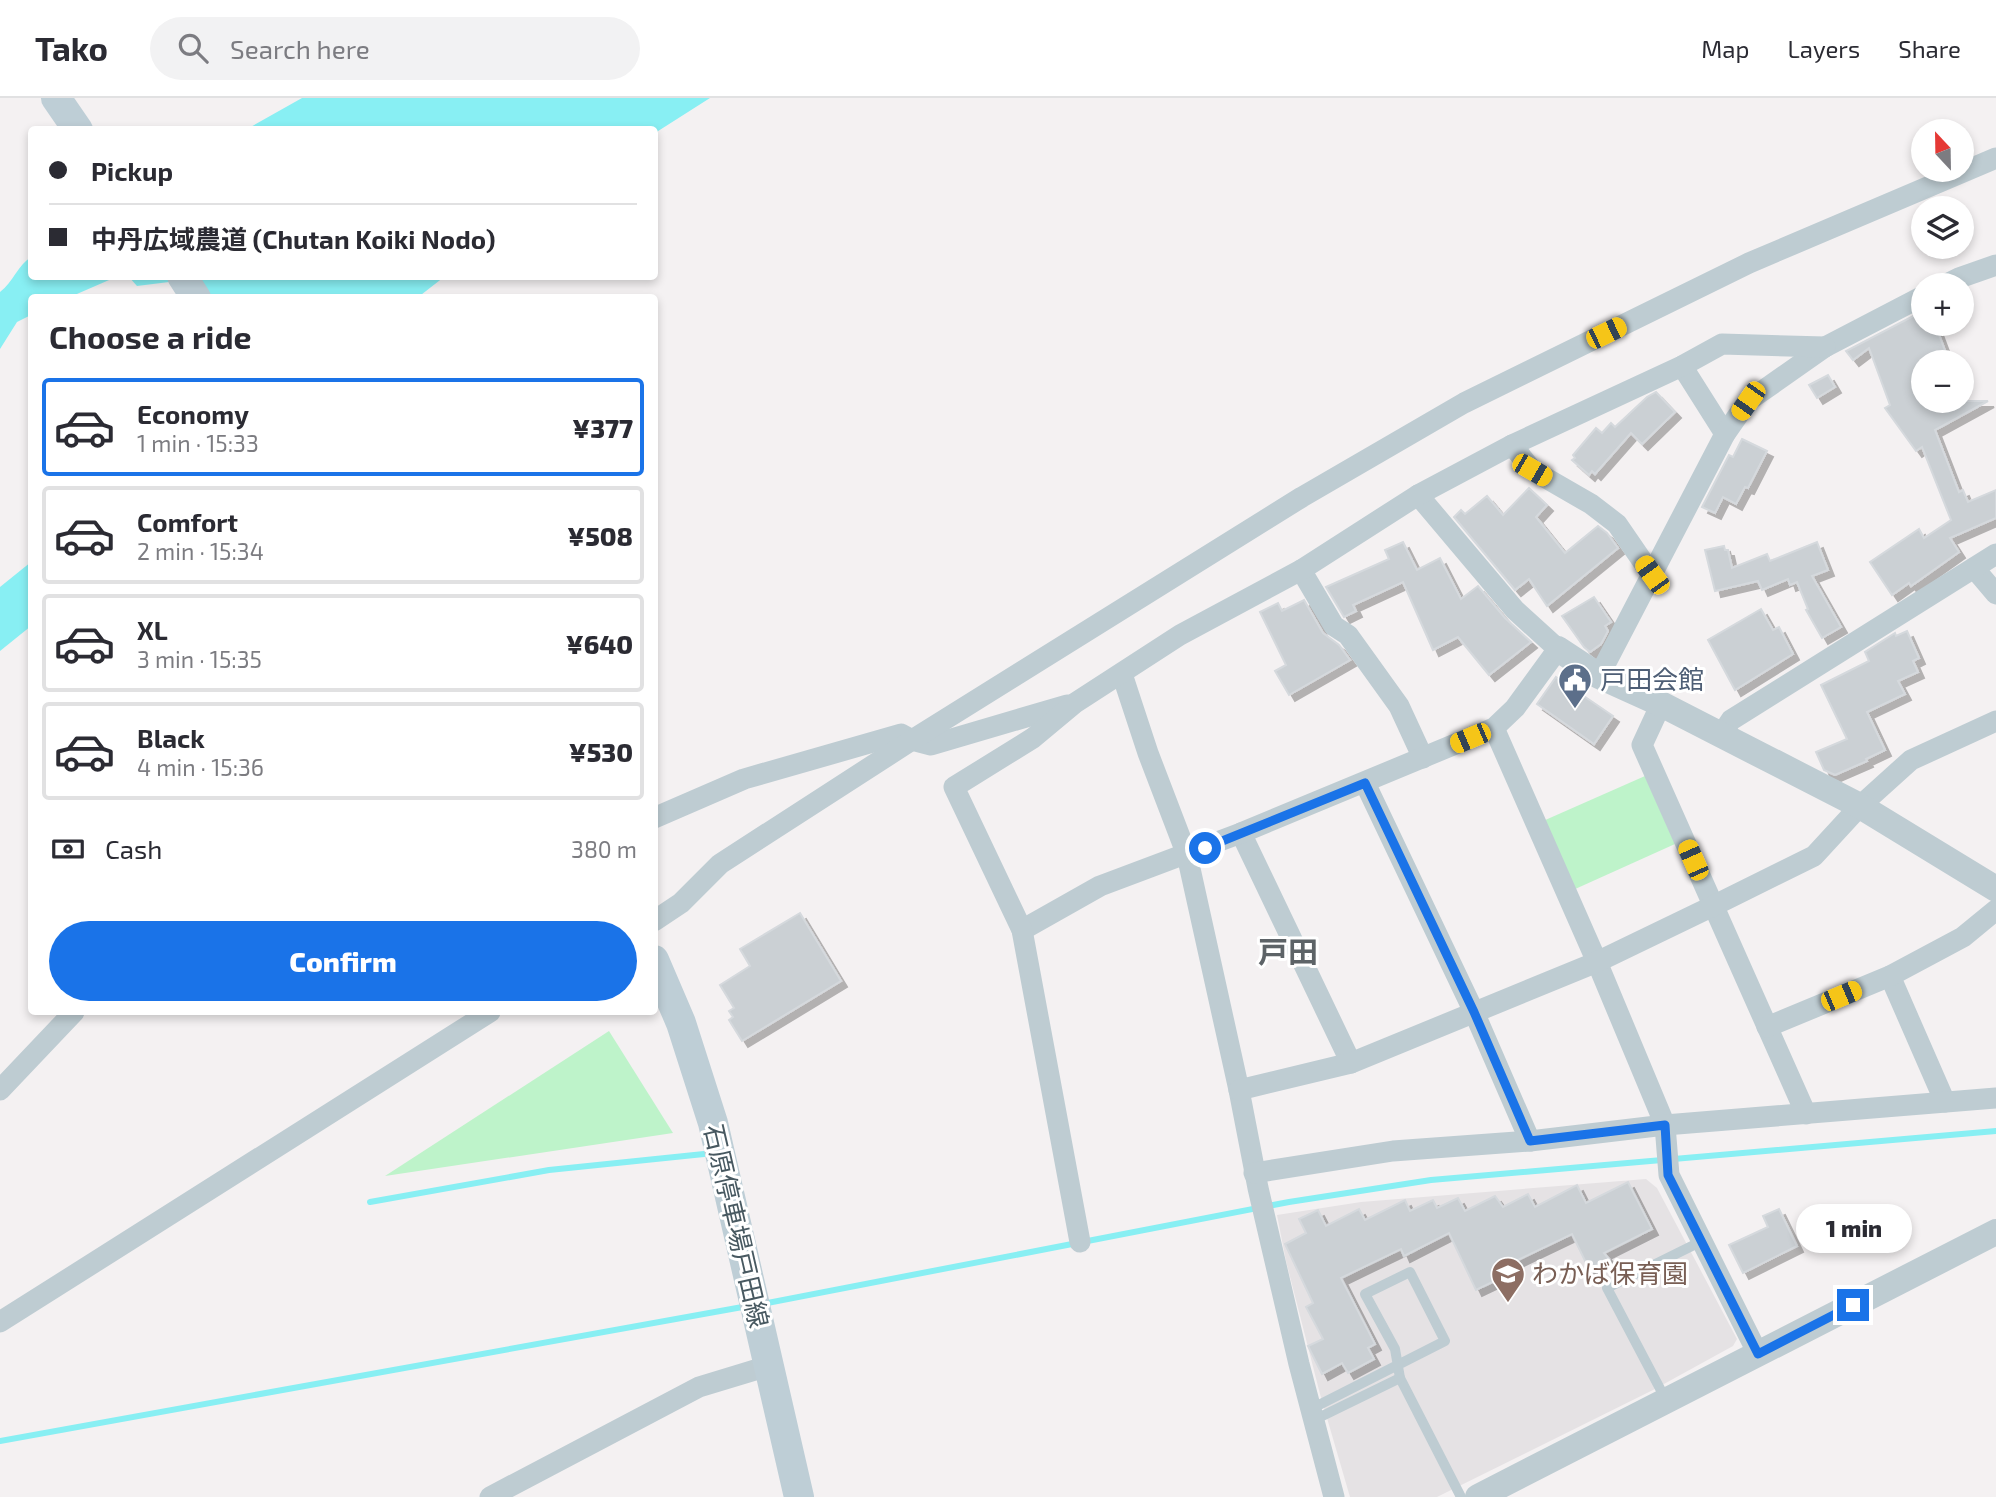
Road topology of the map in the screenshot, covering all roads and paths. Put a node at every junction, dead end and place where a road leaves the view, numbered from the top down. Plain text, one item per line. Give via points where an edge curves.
1 (56, 98) edge
2 (75, 126) edge
3 (1996, 158) edge
4 (1996, 265) edge
5 (1973, 273) edge
6 (1911, 302) edge
7 (1825, 347) junction
8 (1682, 366) junction
9 (1725, 434) junction
10 (1512, 445) junction
11 (1418, 495) junction
12 (1996, 554) edge
13 (1974, 568) junction
14 (1301, 569) junction
15 (1652, 575) junction
16 (1996, 594) edge
17 (1558, 649) junction
18 (1122, 674) junction
19 (1599, 676) junction
20 (1075, 703) junction
21 (1661, 704) junction
22 (1996, 721) edge
23 (1494, 728) junction
24 (1721, 735) junction
25 (912, 740) junction
26 (1423, 758) junction
27 (1365, 783) junction
28 (1860, 806) junction
29 (658, 816) edge
30 (1241, 833) junction
31 (1187, 855) junction
32 (1996, 889) edge
33 (1713, 906) junction
34 (1996, 909) edge
35 (658, 918) edge
36 (1022, 930) junction
37 (1597, 962) junction
38 (658, 969) edge
39 (1890, 976) junction
40 (1474, 1012) junction
41 (71, 1015) edge
42 (485, 1015) edge
43 (1767, 1027) junction
44 (1350, 1063) junction
45 (0, 1090) edge
46 (1239, 1090) junction
47 (1996, 1098) edge
48 (1945, 1102) junction
49 (1806, 1114) junction
50 (1666, 1131) junction
51 (1530, 1141) junction
52 (1256, 1180) junction
53 (1996, 1232) edge
54 (1702, 1241) junction
55 (1080, 1242) dead end
56 (0, 1322) edge
57 (1758, 1354) junction
58 (1397, 1364) junction
59 (768, 1366) junction
60 (1400, 1378) junction
61 (1666, 1400) junction
62 (1313, 1415) junction
63 (490, 1497) edge
64 (799, 1497) edge
65 (1335, 1497) edge
66 (1461, 1497) edge
67 (1478, 1497) edge

1 - 2 main road
3 - 25 street via 1749,263 1464,403 1302,497
4 - 5 street
6 - 7 street
7 - 8 street via 1722,344
7 - 9 street via 1748,401
8 - 9 street
8 - 10 street
9 - 15 street
10 - 11 street
10 - 15 street via 1532,470 1617,524
11 - 14 street
11 - 17 street via 1515,610
12 - 13 street
13 - 16 street
13 - 24 street via 1731,720
14 - 18 street via 1186,631
14 - 26 street via 1334,626 1348,635 1399,706
15 - 19 street
17 - 19 street
17 - 23 street via 1515,708
18 - 20 street
18 - 31 street
19 - 21 street
20 - 25 street via 930,745
20 - 36 street via 1033,738 954,787
21 - 24 street
21 - 33 street via 1642,745
22 - 28 street via 1911,760
23 - 26 street
23 - 37 street
24 - 28 street
25 - 29 street via 901,734 744,779
25 - 35 street via 720,863 681,903
26 - 27 street
27 - 30 street
27 - 40 street
28 - 32 street
28 - 33 street via 1814,856
30 - 31 street
30 - 44 street
31 - 36 street via 1100,887
31 - 46 street
33 - 37 street
33 - 43 street
34 - 39 street via 1963,937
36 - 55 street
37 - 40 street
37 - 50 street
38 - 59 main road, 石原停車場戸田線 via 681,1023 713,1123
39 - 43 street
39 - 48 street
40 - 44 street
40 - 51 street
41 - 45 street
42 - 56 street
43 - 49 street
44 - 46 street
46 - 52 street
47 - 48 street
48 - 49 street
49 - 50 street
50 - 51 street
50 - 54 street via 1668,1175
51 - 52 street via 1393,1152
52 - 62 street
53 - 57 street
54 - 57 street
54 - 61 lane via 1607,1288
57 - 61 street
58 - 58 lane via 1445,1341 1410,1272 1365,1294 1395,1349
58 - 60 lane
58 - 62 lane
59 - 63 street via 699,1387
59 - 64 main road, 石原停車場戸田線
60 - 62 lane
60 - 66 lane
61 - 67 street
62 - 65 street

